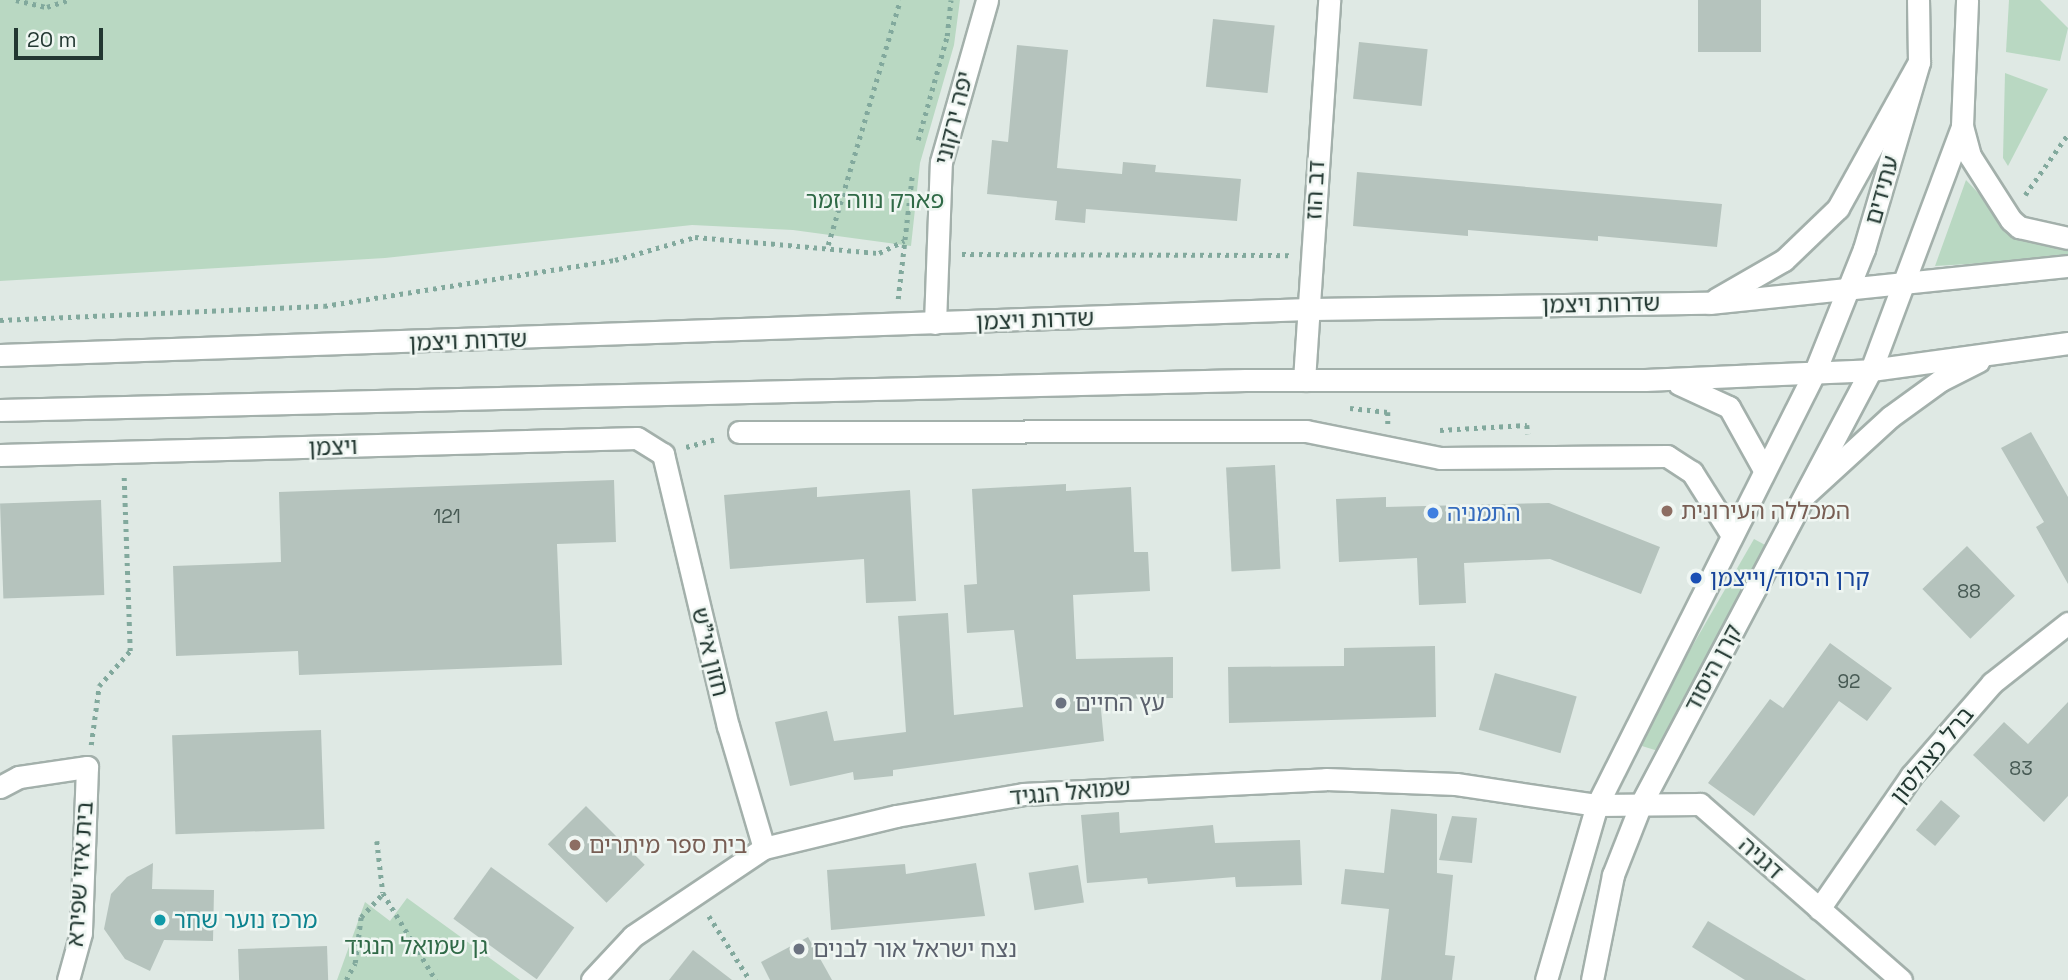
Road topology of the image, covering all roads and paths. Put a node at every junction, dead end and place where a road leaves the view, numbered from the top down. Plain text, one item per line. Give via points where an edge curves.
1 (16, 0) edge
2 (69, 0) edge
3 (900, 0) edge
4 (987, 0) edge
5 (1329, 0) edge
6 (1918, 0) edge
7 (1967, 0) edge
8 (1919, 62) junction
9 (1962, 126) junction
10 (2068, 134) edge
11 (2011, 220) junction
12 (2068, 238) edge
13 (904, 241) dead end
14 (828, 245) junction
15 (936, 254) junction
16 (1312, 255) junction
17 (2068, 266) edge
18 (1900, 286) junction
19 (1846, 290) junction
20 (1710, 303) junction
21 (1308, 309) junction
22 (0, 320) edge
23 (935, 323) junction
24 (2068, 343) edge
25 (2014, 348) junction
26 (0, 355) edge
27 (1871, 370) junction
28 (1814, 374) junction
29 (1304, 380) junction
30 (1645, 380) junction
31 (0, 410) edge
32 (1454, 429) dead end
33 (1439, 430) dead end
34 (739, 432) joint
35 (120, 452) junction
36 (663, 454) junction
37 (0, 455) edge
38 (1763, 468) junction
39 (1807, 493) junction
40 (1730, 533) junction
41 (2068, 623) edge
42 (88, 767) junction
43 (0, 787) edge
44 (1641, 804) junction
45 (1597, 805) junction
46 (377, 841) dead end
47 (764, 848) junction
48 (694, 891) junction
49 (383, 893) junction
50 (1819, 909) junction
51 (68, 980) edge
52 (346, 980) edge
53 (436, 980) edge
54 (592, 980) edge
55 (750, 980) edge
56 (1546, 980) edge
57 (1592, 980) edge
58 (1901, 980) edge

1 - 2 path via 47,7
3 - 14 path
4 - 15 street, יפה ירקוני via 941,162
5 - 16 street, דב הוז
6 - 8 street, עתידים
7 - 9 street
8 - 19 street, עתידים via 1864,249
8 - 20 street via 1838,208 1821,228 1784,260
9 - 11 street via 1970,156
9 - 18 street
10 - 11 path via 2036,174
11 - 12 street via 2019,227
13 - 14 path via 879,253
14 - 22 path via 695,237 615,260 324,306
15 - 16 path
15 - 23 street, יפה ירקוני
16 - 21 street, דב הוז
17 - 18 street, שדרות ויצמן
18 - 19 street, שדרות ויצמן
18 - 27 street
19 - 20 street, שדרות ויצמן
19 - 28 street, עתידים
20 - 21 street, שדרות ויצמן
21 - 23 street, שדרות ויצמן
21 - 29 street, דב הוז
23 - 26 street, שדרות ויצמן
24 - 25 street
25 - 27 street
25 - 39 street via 1961,369 1918,396 1866,436
27 - 28 street
27 - 39 street, קרן היסוד
28 - 30 street
28 - 38 street, קרן היסוד
29 - 30 street
29 - 31 street
30 - 38 street via 1698,389 1729,407
32 - 33 path
34 - 36 path
34 - 40 street via 1306,431 1440,458 1667,456 1692,472
35 - 36 street, ויצמן via 637,439
35 - 37 street, ויצמן
35 - 42 path via 129,499 130,651 99,686
36 - 47 street, חזון אי"ש via 728,726
38 - 40 street, קרן היסוד
39 - 44 street, קרן היסוד
40 - 45 street, קרן היסוד
41 - 50 street, ברל כצנלסון via 1992,683 1911,776
42 - 43 street via 19,777
42 - 51 street, בית איזי שפירא via 80,933
44 - 45 street, דגניה
44 - 50 street, דגניה via 1700,804
44 - 57 street, קרן היסוד via 1613,875
45 - 47 street, שמואל הנגיד via 1456,784 1326,779 1133,786 1010,796 896,816
45 - 56 street, קרן היסוד
46 - 49 path
47 - 48 street, שמואל הנגיד
48 - 54 street, שמואל הנגיד via 633,936
48 - 55 path
49 - 52 path via 361,917 355,963
49 - 53 path
50 - 58 street, דגניה

